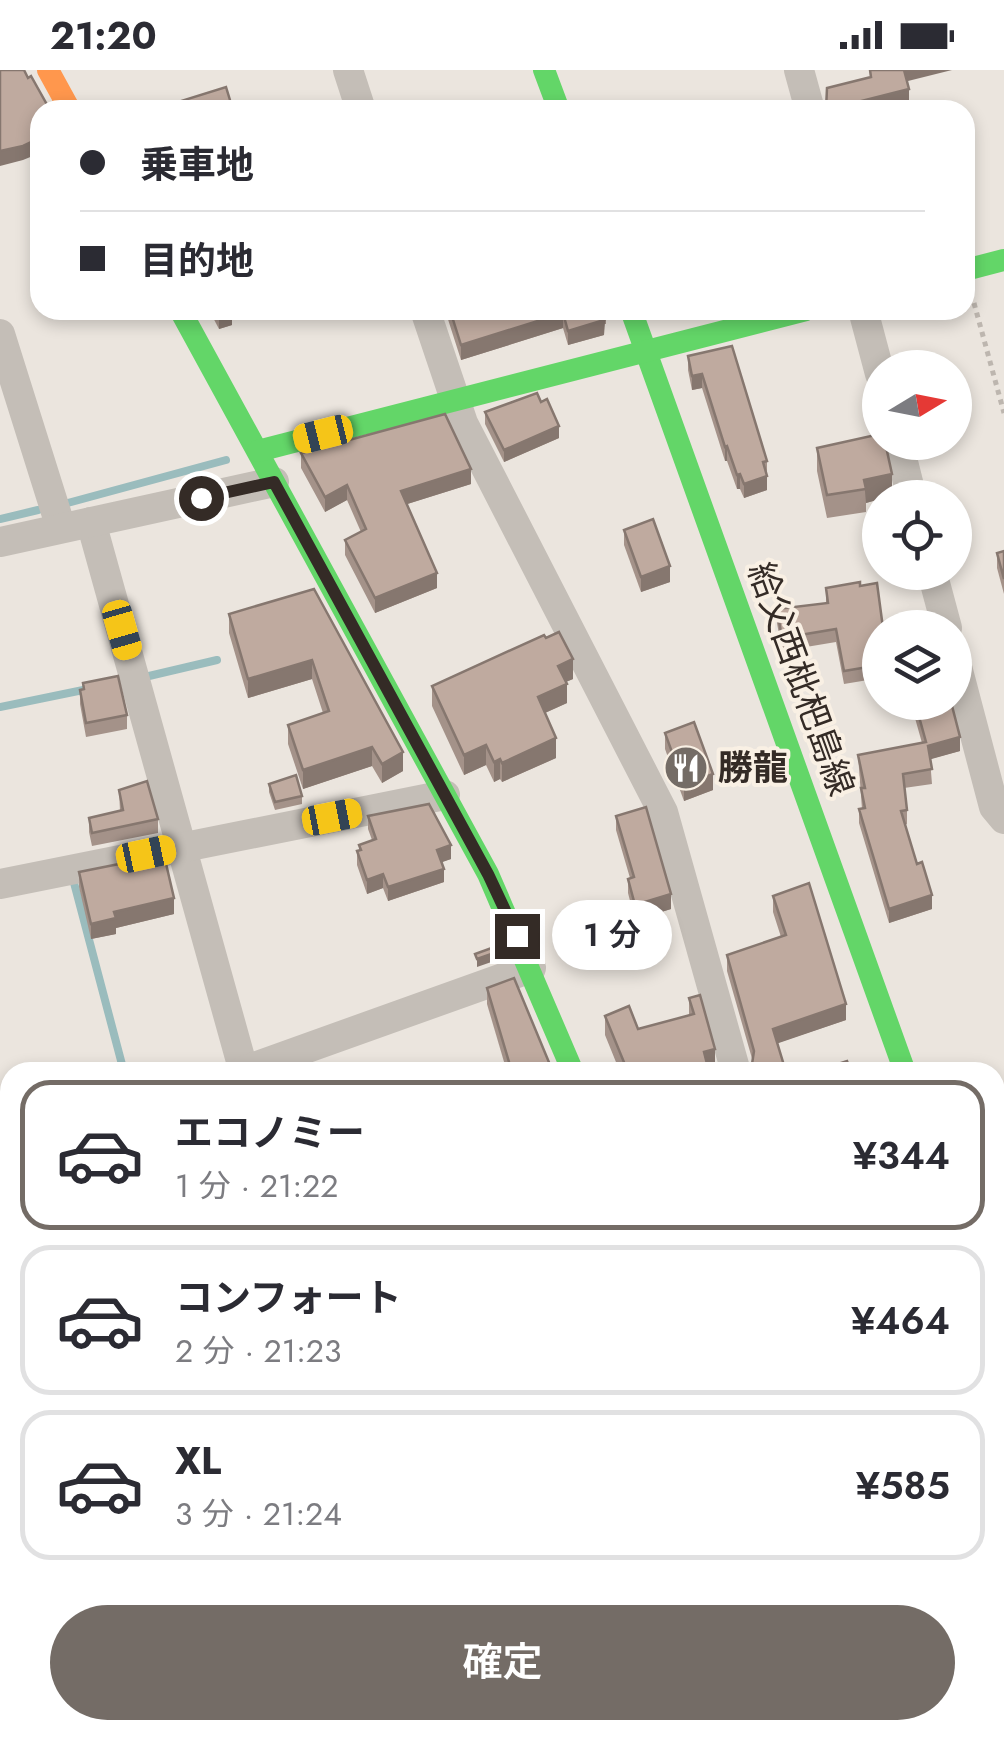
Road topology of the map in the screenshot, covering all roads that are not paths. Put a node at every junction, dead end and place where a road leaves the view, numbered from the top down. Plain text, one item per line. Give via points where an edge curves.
1 (48, 70) edge
2 (348, 70) edge
3 (544, 70) edge
4 (799, 70) edge
5 (64, 100) edge
6 (358, 100) edge
7 (555, 100) edge
8 (807, 100) edge
9 (1004, 260) edge
10 (975, 276) edge
11 (186, 320) edge
12 (429, 320) edge
13 (635, 320) edge
14 (766, 320) edge
15 (866, 320) edge
16 (0, 334) edge
17 (646, 350) junction
18 (874, 350) edge
19 (454, 400) junction
20 (258, 450) junction
21 (274, 482) junction
22 (91, 522) junction
23 (61, 528) junction
24 (0, 542) edge
25 (971, 720) edge
26 (445, 795) junction
27 (1004, 819) edge
28 (182, 847) junction
29 (0, 884) edge
30 (531, 968) junction
31 (241, 1062) edge
32 (272, 1062) edge
33 (569, 1062) edge
34 (733, 1062) edge
35 (902, 1062) edge

1 - 5 street
2 - 6 street
3 - 7 street
4 - 8 street
9 - 10 street
11 - 20 street
12 - 19 street
13 - 17 street, 給父西枇杷島線
14 - 17 street
15 - 18 street
16 - 23 street
17 - 19 street
17 - 35 street, 給父西枇杷島線
19 - 20 street
19 - 34 street via 662,812
20 - 21 street
21 - 22 street
21 - 26 street
22 - 23 street
22 - 28 street
23 - 24 street
25 - 27 street via 994,807
26 - 28 street
26 - 30 street
28 - 29 street
28 - 31 street
30 - 32 street
30 - 33 street

